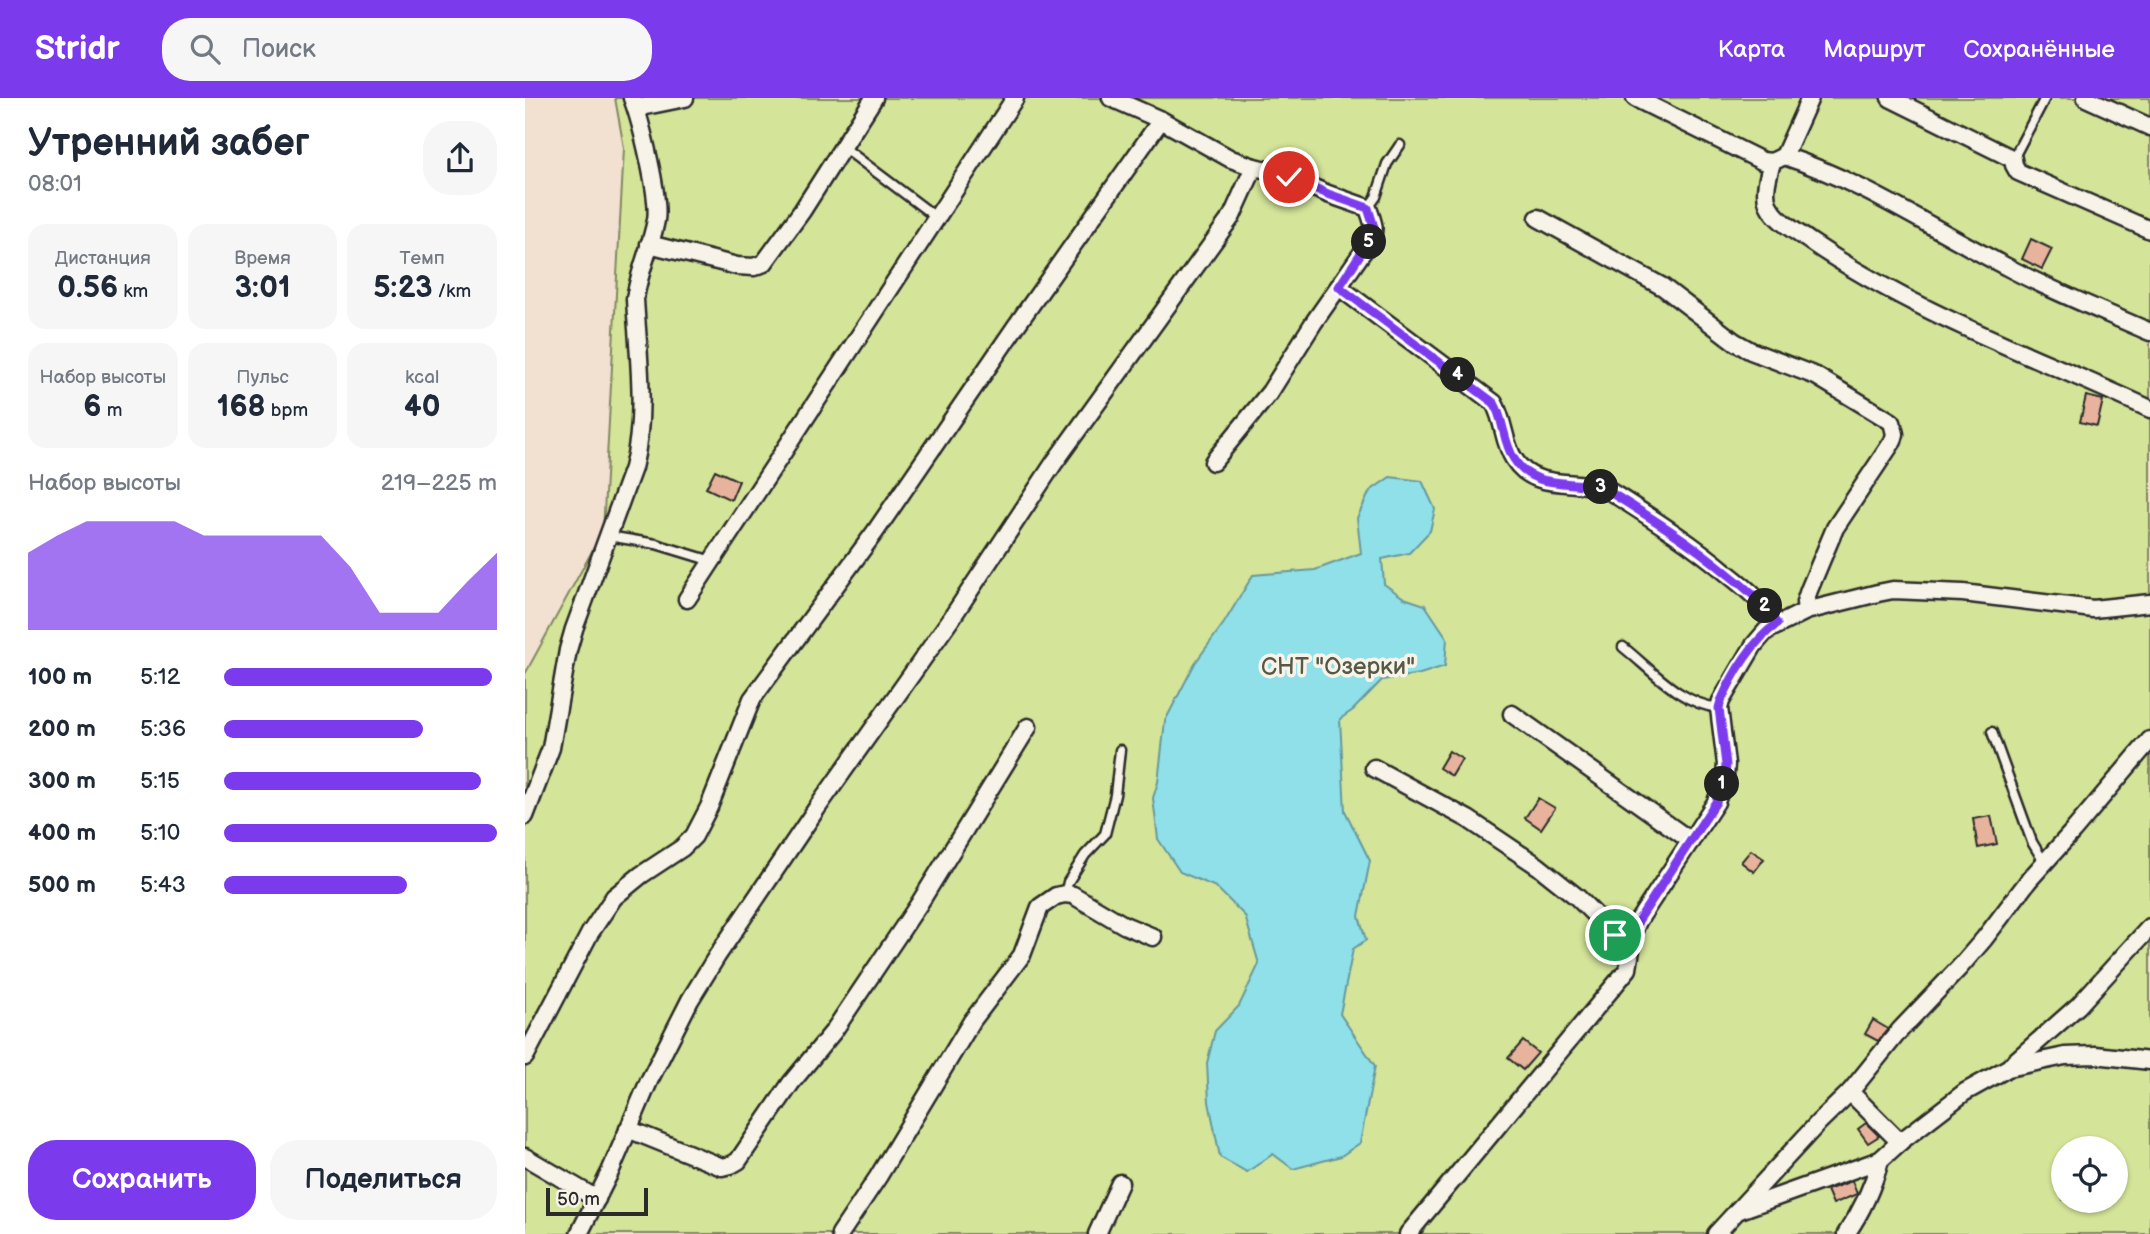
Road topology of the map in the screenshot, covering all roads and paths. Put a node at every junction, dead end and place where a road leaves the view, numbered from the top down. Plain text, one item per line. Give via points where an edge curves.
1 (685, 98) edge
2 (874, 98) edge
3 (1015, 98) edge
4 (1111, 98) edge
5 (1635, 98) edge
6 (1810, 98) edge
7 (1890, 98) edge
8 (2045, 98) edge
9 (2086, 98) edge
10 (634, 103) edge
11 (1161, 120) junction
12 (2150, 127) edge
13 (1400, 145) dead end
14 (843, 147) junction
15 (1778, 159) junction
16 (2013, 159) junction
17 (1254, 167) junction
18 (1368, 208) junction
19 (937, 218) junction
20 (1538, 218) dead end
21 (2150, 230) edge
22 (649, 244) junction
23 (1339, 287) junction
24 (2150, 332) edge
25 (2150, 409) edge
26 (1213, 462) dead end
27 (608, 536) junction
28 (712, 561) junction
29 (687, 599) dead end
30 (2150, 603) edge
31 (1806, 611) junction
32 (1777, 624) junction
33 (1623, 647) dead end
34 (1719, 708) junction
35 (1512, 715) dead end
36 (1028, 727) dead end
37 (1991, 732) dead end
38 (2150, 740) edge
39 (1120, 750) dead end
40 (1374, 768) dead end
41 (525, 816) edge
42 (1691, 841) junction
43 (2044, 862) junction
44 (1065, 894) junction
45 (2150, 926) edge
46 (1153, 937) dead end
47 (1632, 942) junction
48 (525, 1057) edge
49 (2150, 1061) edge
50 (2008, 1068) junction
51 (1850, 1092) junction
52 (628, 1129) junction
53 (1900, 1142) junction
54 (525, 1157) edge
55 (1880, 1160) junction
56 (1121, 1183) dead end
57 (597, 1199) junction
58 (1735, 1212) junction
59 (579, 1234) edge
60 (840, 1234) edge
61 (1097, 1234) edge
62 (1408, 1234) edge
63 (1716, 1234) edge
64 (1846, 1234) edge

1 - 10 street
2 - 14 street
3 - 19 street
4 - 11 street
5 - 15 street via 1762,161
6 - 15 street
7 - 16 street
8 - 16 lane
9 - 12 street
10 - 22 street via 657,210
11 - 17 street via 1215,152
11 - 48 street via 875,532 751,699 694,836 614,897
13 - 18 lane
14 - 19 lane
14 - 22 street via 764,263 737,266
15 - 24 street via 1808,165 1888,201 2011,270
15 - 25 street via 1766,195 1768,204 1784,223 1838,260 1915,303
16 - 21 street via 2018,172
17 - 18 street
17 - 52 street via 1232,216 1081,424 717,956 690,1000
18 - 23 street via 1374,233
19 - 28 street
20 - 31 street via 1663,287 1735,342 1816,376 1892,422 1893,441 1835,528 1809,590
22 - 27 street via 635,299 639,446
23 - 26 street via 1270,392
23 - 32 street via 1494,403 1509,451 1524,472 1546,482 1596,485 1608,491 1696,546 1758,599
27 - 28 lane
27 - 41 street via 574,629 551,748
28 - 29 street
30 - 31 street via 2092,609 1963,593 1893,590
31 - 32 street
32 - 34 street via 1754,645
33 - 34 lane via 1669,686 1700,705
34 - 42 street via 1725,776 1716,802
35 - 42 street
36 - 52 street via 919,904 833,1032 738,1160 722,1167
37 - 43 lane via 2032,842
38 - 43 street
39 - 44 lane via 1105,834 1086,855
40 - 47 street via 1518,852 1560,882 1615,935
42 - 47 street via 1638,921
43 - 51 street via 1976,949
44 - 46 street
44 - 60 street via 1040,907 1021,955 972,1021
45 - 50 street via 2078,1006
47 - 62 street via 1628,969 1621,980
49 - 50 street via 2065,1056
50 - 53 street via 1965,1092
51 - 53 street
51 - 58 street
52 - 57 street
53 - 55 street
54 - 57 street
55 - 58 street
55 - 64 street via 1867,1199
56 - 61 street
57 - 59 street
58 - 63 street

